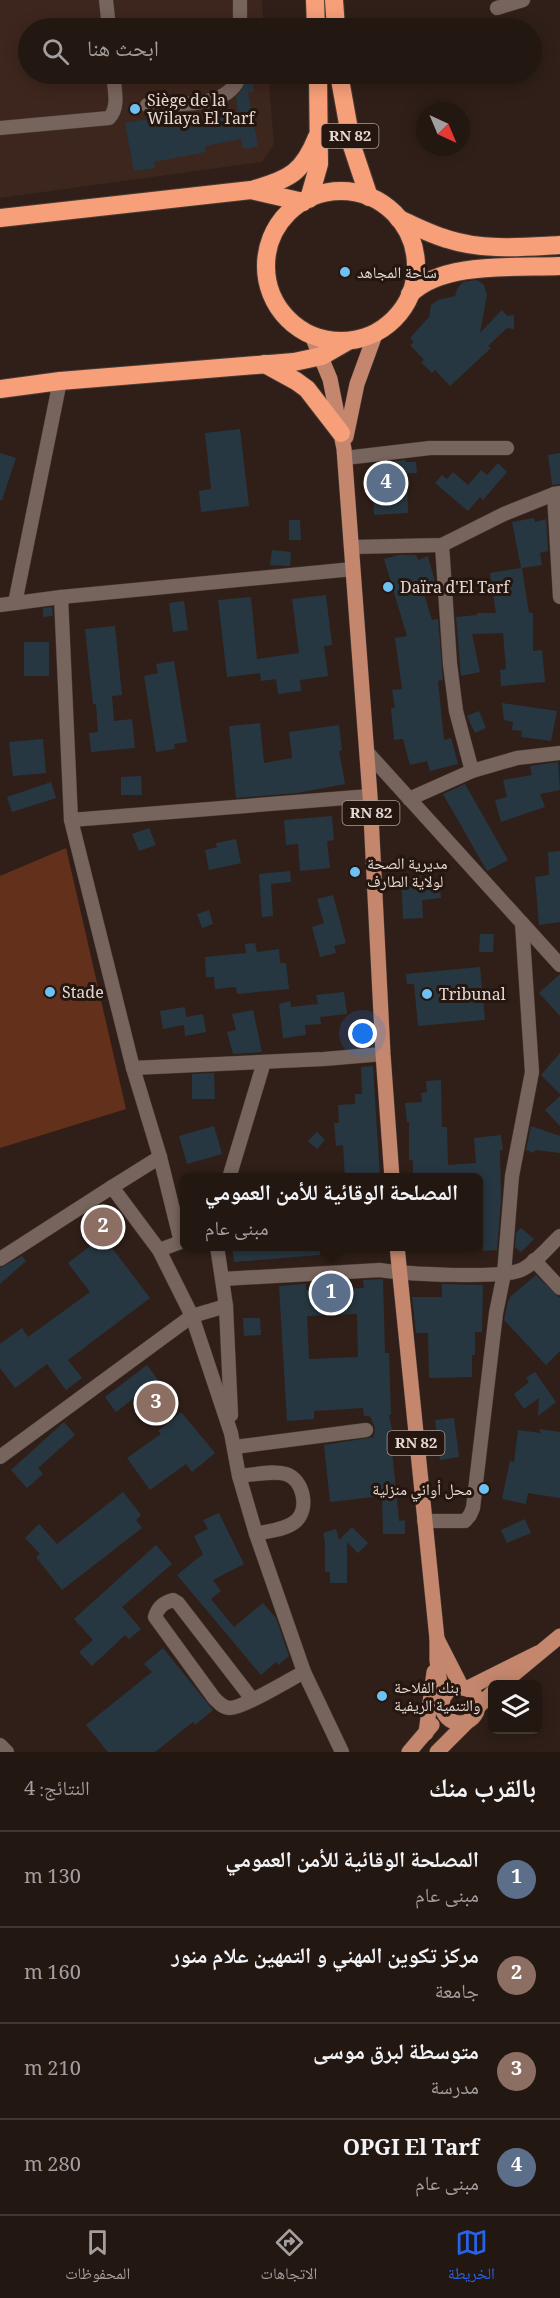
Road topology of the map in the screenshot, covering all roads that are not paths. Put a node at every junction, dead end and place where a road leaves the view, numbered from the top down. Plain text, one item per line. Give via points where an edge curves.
1 (106, 0) edge
2 (240, 0) edge
3 (315, 0) edge
4 (334, 0) edge
5 (523, 0) edge
6 (498, 8) dead end
7 (108, 18) edge
8 (240, 18) edge
9 (316, 18) edge
10 (335, 18) edge
11 (114, 84) edge
12 (235, 84) edge
13 (318, 84) edge
14 (341, 84) edge
15 (147, 105) dead end
16 (0, 128) edge
17 (320, 130) junction
18 (251, 190) junction
19 (369, 197) junction
20 (306, 200) junction
21 (0, 218) edge
22 (399, 219) junction
23 (560, 245) edge
24 (560, 266) edge
25 (410, 294) junction
26 (376, 332) junction
27 (312, 336) junction
28 (348, 341) junction
29 (322, 356) junction
30 (265, 364) junction
31 (60, 381) junction
32 (0, 389) edge
33 (343, 447) junction
34 (507, 448) dead end
35 (557, 494) edge
36 (442, 545) junction
37 (352, 547) junction
38 (353, 569) junction
39 (61, 597) junction
40 (560, 597) edge
41 (15, 603) junction
42 (0, 605) edge
43 (367, 752) junction
44 (560, 753) edge
45 (472, 771) junction
46 (370, 796) junction
47 (410, 800) junction
48 (71, 820) junction
49 (522, 923) junction
50 (559, 962) edge
51 (383, 1054) junction
52 (264, 1062) junction
53 (133, 1068) junction
54 (160, 1157) junction
55 (231, 1173) edge
56 (392, 1173) edge
57 (112, 1187) junction
58 (180, 1233) edge
59 (560, 1236) edge
60 (180, 1242) edge
61 (159, 1250) junction
62 (218, 1251) edge
63 (397, 1251) edge
64 (0, 1259) edge
65 (534, 1260) junction
66 (399, 1273) junction
67 (504, 1274) junction
68 (223, 1279) junction
69 (560, 1288) edge
70 (226, 1306) junction
71 (192, 1316) junction
72 (366, 1430) dead end
73 (231, 1432) junction
74 (235, 1447) junction
75 (0, 1457) edge
76 (239, 1476) junction
77 (424, 1521) junction
78 (256, 1534) junction
79 (560, 1636) edge
80 (538, 1653) junction
81 (443, 1660) junction
82 (304, 1672) junction
83 (498, 1680) edge
84 (507, 1680) edge
85 (488, 1687) edge
86 (464, 1688) junction
87 (252, 1698) junction
88 (442, 1703) junction
89 (477, 1708) junction
90 (468, 1721) junction
91 (426, 1733) junction
92 (0, 1745) edge
93 (443, 1750) edge
94 (7, 1752) edge
95 (342, 1752) edge
96 (409, 1752) edge

1 - 7 street
2 - 8 street
3 - 9 highway
4 - 10 highway
5 - 6 street
11 - 16 street via 116,105 109,118
12 - 15 street via 208,102
13 - 17 highway, RN 82
14 - 19 highway, RN 82 via 352,146
17 - 18 highway via 309,156 295,173
17 - 20 highway, RN 82 via 319,164
18 - 20 highway
18 - 21 highway
19 - 20 highway via 339,192
19 - 22 highway
20 - 27 highway via 285,217 272,237 266,272 271,295 283,315
22 - 23 highway via 468,244 501,248
22 - 25 highway via 415,255
24 - 25 highway via 458,271 428,280
25 - 26 highway via 400,312
26 - 28 highway
26 - 33 main road, RN 82 via 357,384
27 - 28 highway
27 - 29 main road, RN 82
28 - 29 highway
29 - 30 highway
29 - 33 main road, RN 82 via 336,402
30 - 31 highway
30 - 33 highway via 307,389
31 - 32 highway
31 - 41 street
33 - 34 street
33 - 37 main road, RN 82
35 - 36 street via 504,514
35 - 40 street
36 - 37 street
36 - 45 street via 456,711
37 - 38 main road, RN 82
38 - 39 street
38 - 43 main road, RN 82
39 - 41 street
39 - 48 street
41 - 42 street
43 - 46 main road, RN 82
43 - 47 street
44 - 45 street via 517,758
45 - 47 street
46 - 48 street
46 - 51 main road, RN 82
47 - 49 street
48 - 53 street
49 - 50 street
49 - 67 street via 532,1072 512,1176
51 - 52 street
51 - 56 main road, RN 82
52 - 53 street
52 - 55 street
53 - 54 street
54 - 57 street
54 - 58 street
57 - 61 street
57 - 64 street
59 - 65 street
60 - 61 street
61 - 71 street
62 - 68 street
63 - 66 main road, RN 82
65 - 67 street via 523,1269
65 - 69 street
66 - 67 street
66 - 68 street via 380,1270
66 - 77 main road, RN 82
67 - 77 street via 473,1508 465,1521
68 - 70 street
70 - 71 street
70 - 73 street
71 - 73 street
71 - 75 street
72 - 74 street
73 - 74 street
74 - 76 street
76 - 78 street
76 - 78 street via 290,1475 303,1493 303,1508 297,1521
77 - 81 main road, RN 82 via 437,1639
78 - 82 street
79 - 80 main road
80 - 83 main road
80 - 84 main road
81 - 85 main road
81 - 86 main road, RN 82
81 - 88 main road, RN 82
81 - 91 main road via 430,1693
82 - 87 street
82 - 95 street
85 - 86 main road
85 - 89 main road
86 - 88 main road via 452,1689
86 - 89 main road via 475,1696
87 - 87 street via 232,1708 213,1698 155,1617 157,1609 173,1600 178,1603
88 - 90 main road via 443,1712 451,1721
88 - 91 main road
89 - 90 main road
90 - 93 main road
91 - 96 main road
92 - 94 street

